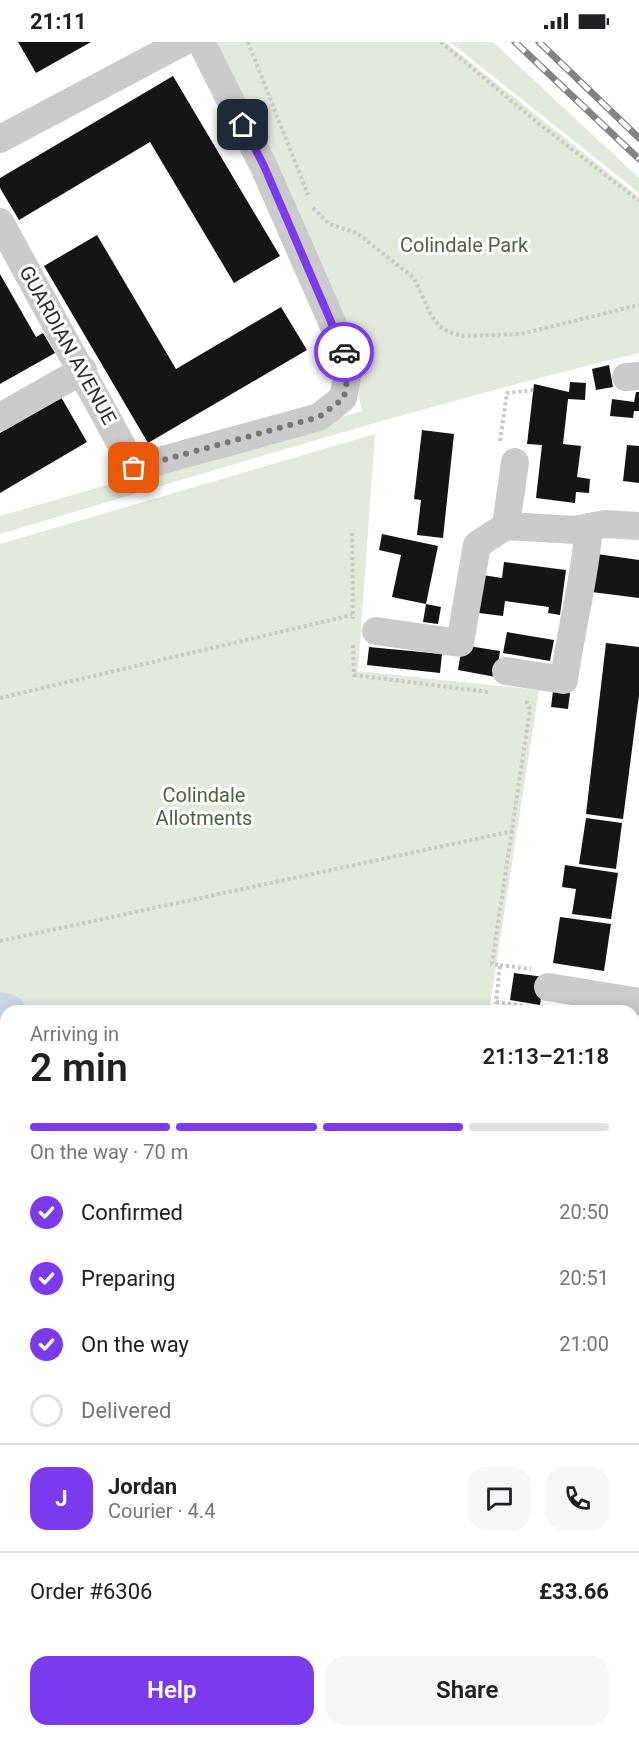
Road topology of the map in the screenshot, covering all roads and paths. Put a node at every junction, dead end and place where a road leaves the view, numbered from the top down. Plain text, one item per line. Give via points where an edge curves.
1 (183, 42) edge
2 (201, 42) edge
3 (248, 42) edge
4 (441, 42) edge
5 (0, 139) edge
6 (639, 201) edge
7 (0, 222) edge
8 (639, 305) edge
9 (83, 370) junction
10 (533, 390) dead end
11 (0, 417) edge
12 (515, 462) joint
13 (506, 526) junction
14 (639, 526) edge
15 (589, 527) junction
16 (352, 533) dead end
17 (353, 615) junction
18 (361, 630) junction
19 (498, 681) joint
20 (523, 696) dead end
21 (0, 698) edge
22 (513, 831) junction
23 (0, 941) edge
24 (500, 965) junction
25 (548, 987) junction
26 (639, 1002) edge
27 (517, 1005) edge
28 (545, 1005) edge

1 - 5 street
2 - 9 street, GUARDIAN AVENUE via 264,166 349,368 344,398 319,417 134,468
3 - 8 path via 314,210 329,224 357,233 414,278 439,326 462,336 521,334
4 - 6 path
7 - 9 street, GUARDIAN AVENUE
9 - 11 street
10 - 12 path via 507,393 499,450
12 - 13 street
13 - 15 street via 563,530
13 - 18 street via 477,545 460,643
14 - 15 street
15 - 19 street via 586,565 564,680
16 - 17 path
17 - 18 path
17 - 21 path
18 - 19 path via 354,675
20 - 22 path via 530,710
22 - 23 path
22 - 24 path via 492,964
24 - 25 path via 550,972
24 - 27 path via 496,1002
25 - 26 street
25 - 28 path

